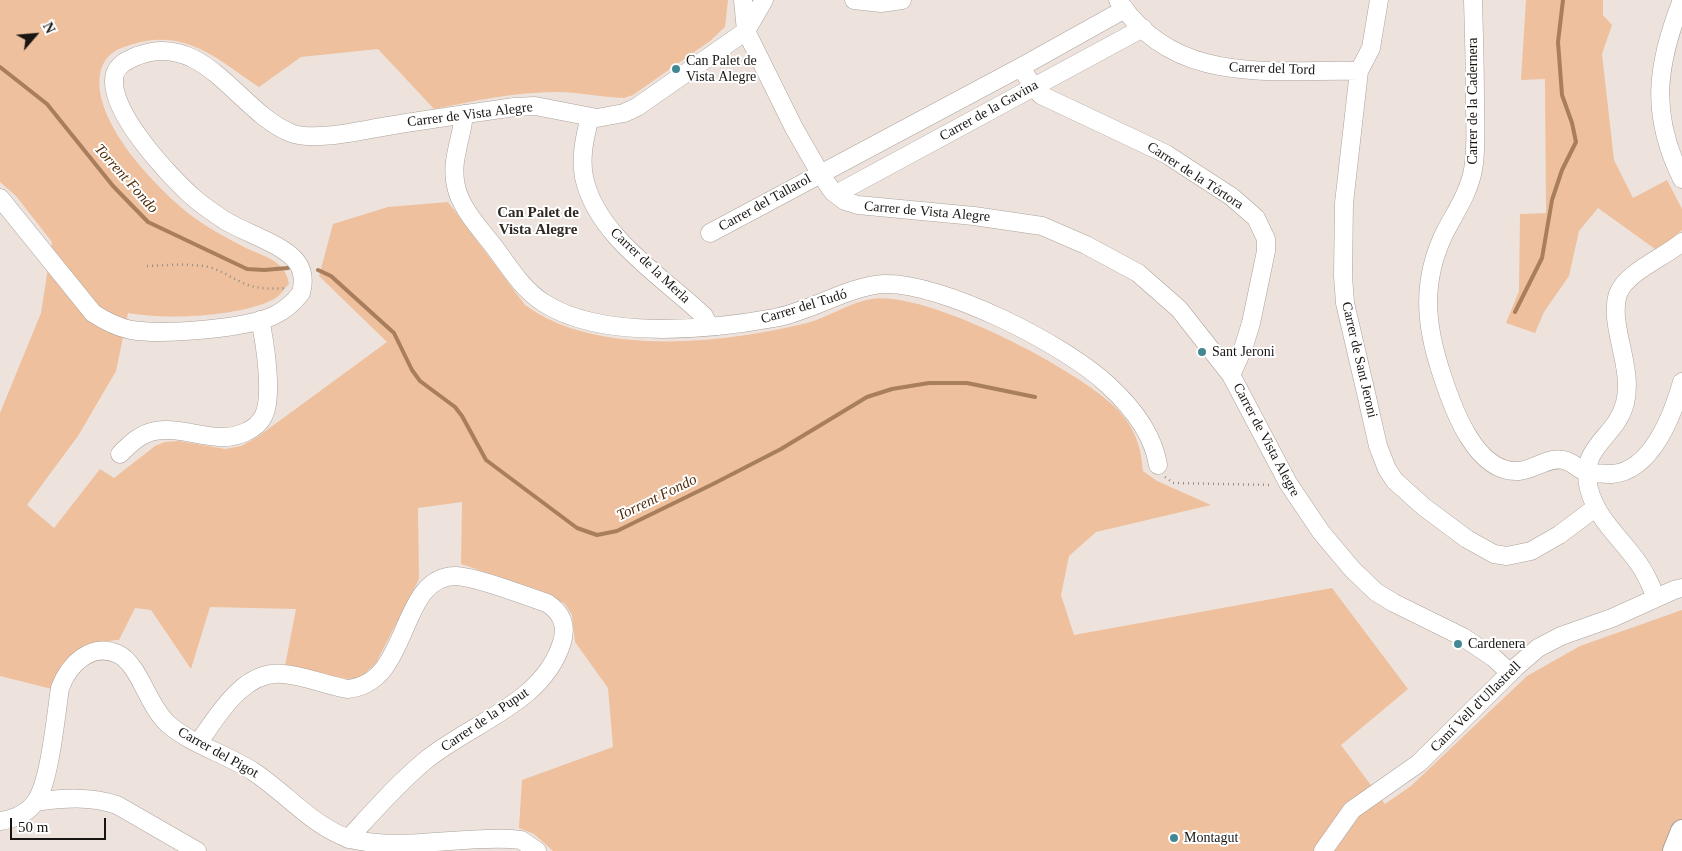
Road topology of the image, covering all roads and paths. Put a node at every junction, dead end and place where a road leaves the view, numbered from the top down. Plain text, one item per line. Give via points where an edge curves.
1 (743, 0) edge
2 (764, 0) edge
3 (854, 0) edge
4 (902, 0) edge
5 (1379, 0) edge
6 (1474, 0) edge
7 (1682, 0) edge
8 (1122, 4) edge
9 (1142, 28) junction
10 (746, 32) junction
11 (1021, 67) junction
12 (1359, 71) junction
13 (1033, 87) junction
14 (464, 114) junction
15 (590, 117) junction
16 (820, 173) junction
17 (1682, 179) edge
18 (836, 194) junction
19 (0, 198) edge
20 (710, 233) dead end
21 (1682, 242) edge
22 (147, 266) dead end
23 (302, 288) junction
24 (260, 320) junction
25 (709, 326) junction
26 (1231, 375) junction
27 (1682, 382) edge
28 (120, 454) dead end
29 (1158, 466) joint
30 (1586, 472) junction
31 (1281, 484) dead end
32 (1595, 508) junction
33 (1682, 588) edge
34 (1656, 598) junction
35 (1510, 673) junction
36 (199, 742) junction
37 (36, 802) junction
38 (0, 821) edge
39 (1682, 831) edge
40 (348, 838) junction
41 (197, 851) edge
42 (537, 851) edge
43 (1324, 851) edge
44 (1674, 851) edge

1 - 10 street
2 - 10 street
3 - 4 street via 881,3
5 - 12 street, Carrer de Sant Jeroni via 1370,48
6 - 30 street, Carrer de la Cadernera via 1476,132 1473,171 1469,186 1432,262 1427,292 1434,347 1466,433 1489,462 1508,472 1525,470 1554,459 1565,460
7 - 17 street via 1665,49 1660,96 1660,114 1668,148
8 - 9 street, Carrer del Tord
8 - 11 street, Carrer de la Gavina
9 - 12 street, Carrer del Tord via 1181,54 1222,68 1261,72
9 - 13 street, Carrer de la Gavina
10 - 15 street, Carrer de Vista Alegre via 637,107 611,117
10 - 16 street, Carrer de Vista Alegre
11 - 13 street, Carrer de la Tórtora
11 - 16 street, Carrer de la Gavina
12 - 32 street, Carrer de Sant Jeroni via 1344,203 1343,276 1345,303 1378,446 1387,469 1395,481 1424,507 1466,540 1494,554 1507,556 1531,551
13 - 18 street, Carrer de la Gavina
13 - 26 street, Carrer de la Tórtora via 1066,108 1166,154 1232,197 1256,218 1266,239 1266,251 1244,349
14 - 15 street, Carrer de Vista Alegre via 535,106
14 - 23 street, Carrer de Vista Alegre via 303,136 283,129 218,75 189,56 156,52 125,62 117,69 114,79 118,101 152,152 194,198 225,221 296,261 302,273
14 - 25 street, Carrer del Tudó via 463,133 454,160 456,188 462,203 532,294 554,309 617,326 656,330
15 - 25 street, Carrer de la Merla via 583,161 584,177 597,212 620,240 704,316
16 - 18 street, Carrer de Vista Alegre
16 - 20 street, Carrer del Tallarol
18 - 26 street, Carrer de Vista Alegre via 858,206 1025,222 1063,234 1115,259 1155,286 1179,308
19 - 24 street via 93,313 104,320 133,330 162,331
21 - 30 street via 1637,273 1618,294 1617,317 1628,391 1625,405 1615,422 1593,449
22 - 23 path via 185,264 210,268 247,285 268,289
23 - 24 street via 302,293 284,309
24 - 28 street via 266,356 267,406 258,424 228,438 176,429 153,431 135,439
25 - 29 street, Carrer del Tudó via 778,318 880,284 896,284 930,292 1022,330 1063,352 1107,383 1147,432
26 - 35 street, Carrer de Vista Alegre via 1288,483 1321,532 1348,564 1376,592 1458,635 1494,658
27 - 30 street via 1668,423 1648,452 1632,466 1613,474
29 - 31 path via 1173,483
30 - 32 street
32 - 34 street via 1638,563
33 - 34 street, Camí Vell d'Ullastrell
34 - 35 street, Camí Vell d'Ullastrell via 1561,636 1538,648
35 - 43 street, Camí Vell d'Ullastrell via 1419,763 1352,810
36 - 37 street, Carrer del Pigot via 179,732 160,716 127,660 108,651 88,654 72,666 60,688 45,778
36 - 40 street, Carrer del Pigot via 253,771 322,826
36 - 40 street, Carrer de la Puput via 226,705 246,685 264,676 284,674 347,689 373,681 385,669 426,590 447,577 465,577 547,603 555,609 564,622 563,637 556,658 540,681 510,705 426,760
37 - 38 street via 28,811
37 - 41 street via 78,798 106,801
39 - 44 main road
40 - 42 street, Carrer del Pigot via 386,846 512,839

